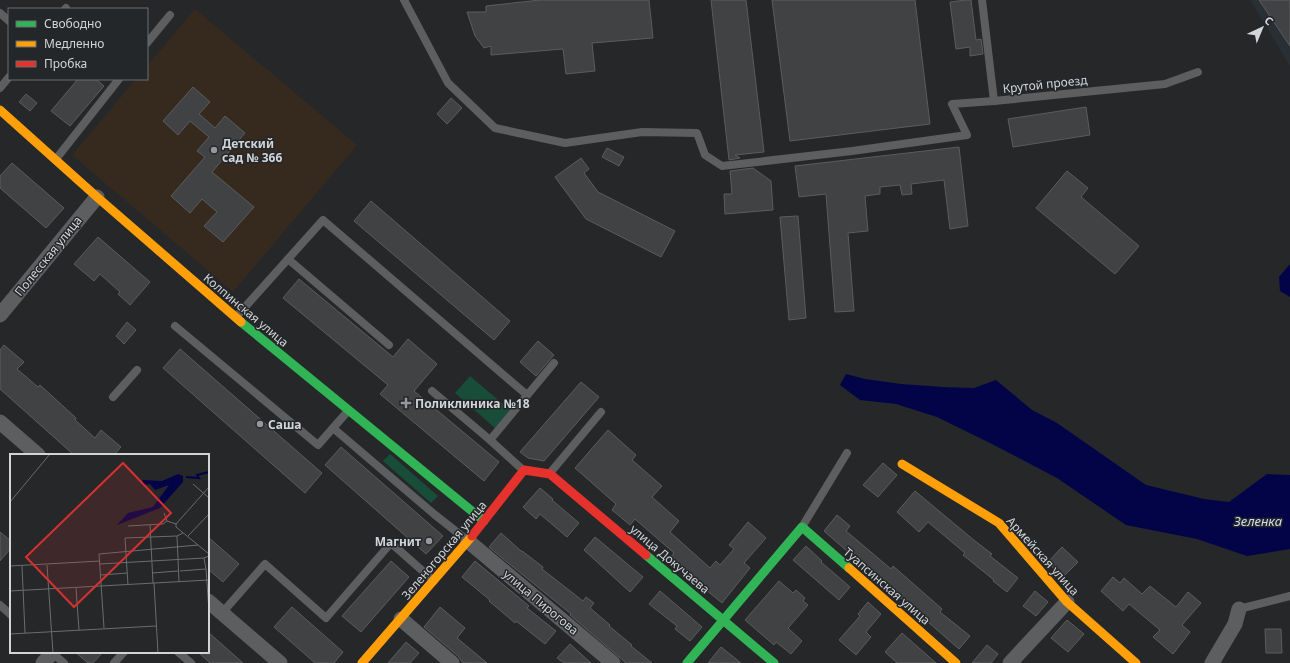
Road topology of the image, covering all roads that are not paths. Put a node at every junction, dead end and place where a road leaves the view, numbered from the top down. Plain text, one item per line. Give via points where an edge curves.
1 (404, 0) edge
2 (982, 0) edge
3 (0, 13) edge
4 (170, 14) dead end
5 (8, 20) edge
6 (148, 42) edge
7 (1198, 72) dead end
8 (8, 78) edge
9 (118, 80) edge
10 (0, 88) edge
11 (994, 101) junction
12 (0, 110) edge
13 (55, 160) junction
14 (97, 197) junction
15 (288, 259) junction
16 (0, 315) edge
17 (236, 318) junction
18 (175, 326) dead end
19 (389, 345) dead end
20 (554, 364) dead end
21 (137, 370) dead end
22 (432, 392) dead end
23 (527, 396) junction
24 (113, 397) dead end
25 (348, 410) junction
26 (601, 412) dead end
27 (0, 423) edge
28 (333, 428) junction
29 (490, 440) junction
30 (847, 453) dead end
31 (37, 454) edge
32 (902, 464) dead end
33 (524, 470) junction
34 (550, 474) junction
35 (484, 521) junction
36 (802, 527) junction
37 (468, 541) junction
38 (434, 581) junction
39 (1290, 596) edge
40 (209, 602) edge
41 (1067, 602) junction
42 (0, 606) edge
43 (1239, 609) joint
44 (222, 613) junction
45 (10, 614) edge
46 (401, 619) junction
47 (723, 620) junction
48 (123, 653) edge
49 (179, 653) edge
50 (50, 655) edge
51 (64, 663) edge
52 (114, 663) edge
53 (191, 663) edge
54 (280, 663) edge
55 (362, 663) edge
56 (452, 663) edge
57 (613, 663) edge
58 (687, 663) edge
59 (774, 663) edge
60 (956, 663) edge
61 (1010, 663) edge
62 (1136, 663) edge
63 (1212, 663) edge

1 - 11 lane via 448,83 495,128 564,143 642,132 697,133 705,155 722,166 967,135 952,104
2 - 11 lane, Крутой проезд
3 - 5 lane
4 - 6 lane
7 - 11 lane, Крутой проезд via 1164,84
8 - 10 lane
9 - 13 lane
12 - 13 street, Колпинская улица
13 - 14 street, Колпинская улица
14 - 16 street, Полесская улица
14 - 17 street, Колпинская улица
15 - 17 lane
15 - 19 lane
15 - 23 lane via 323,220
17 - 25 street, Колпинская улица
18 - 28 lane via 318,445
20 - 23 lane
21 - 24 lane
22 - 29 lane
23 - 29 lane
25 - 28 lane
25 - 35 street, Колпинская улица
26 - 34 lane
27 - 31 street
28 - 37 lane
29 - 33 lane
30 - 36 lane
32 - 41 street, Армейская улица via 999,522
33 - 34 street
33 - 35 street, Зеленогорская улица
34 - 47 street, улица Докучаева
35 - 37 street, Зеленогорская улица
36 - 47 street
36 - 60 street, Туапсинская улица
37 - 38 street, Зеленогорская улица
37 - 57 street, улица Пирогова
38 - 44 lane via 391,543 326,618 265,564
38 - 46 street, Зеленогорская улица
39 - 43 lane
40 - 44 street
41 - 61 street
41 - 62 street, Армейская улица
42 - 45 lane
43 - 63 street via 1234,624
44 - 54 street
46 - 55 street, Зеленогорская улица
46 - 56 street
47 - 58 street
47 - 59 street, улица Докучаева
48 - 52 lane
49 - 53 lane
50 - 51 lane

